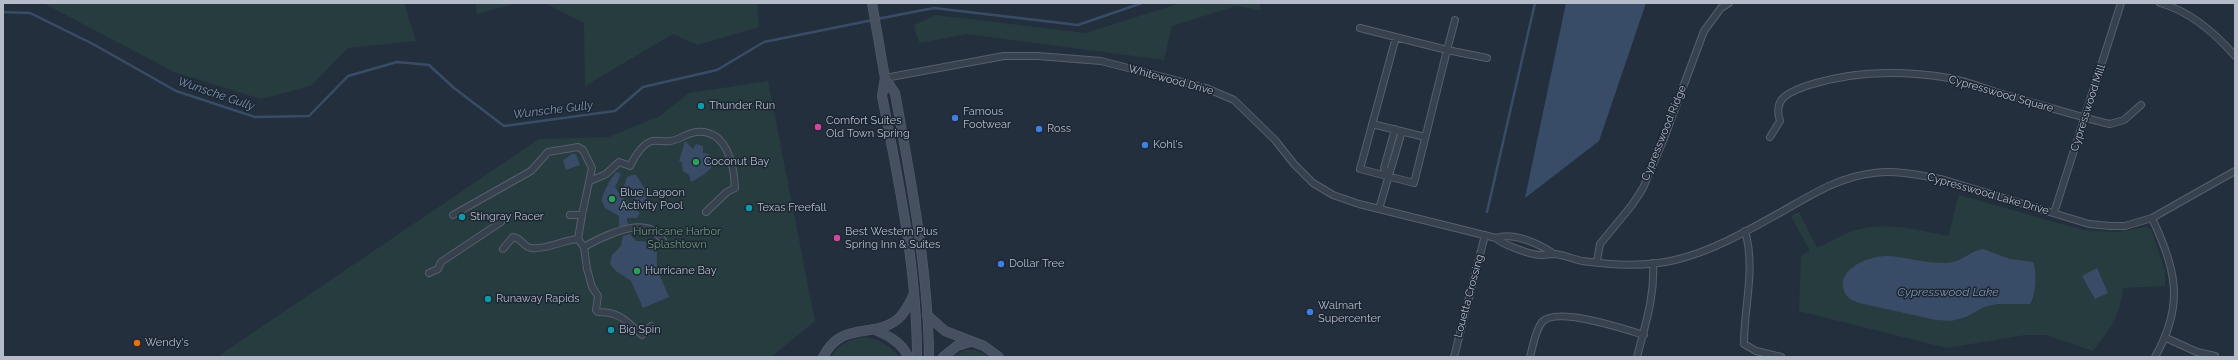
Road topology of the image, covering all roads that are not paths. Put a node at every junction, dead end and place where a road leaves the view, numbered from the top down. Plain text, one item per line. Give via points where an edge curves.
1 (1729, 3) edge
2 (2121, 3) edge
3 (2160, 3) edge
4 (872, 4) edge
5 (1455, 20) dead end
6 (1360, 28) dead end
7 (1396, 37) junction
8 (1447, 50) junction
9 (2235, 56) edge
10 (1487, 58) dead end
11 (885, 78) junction
12 (2140, 105) dead end
13 (2085, 118) junction
14 (1372, 124) junction
15 (1395, 129) junction
16 (1402, 131) junction
17 (1425, 137) junction
18 (1770, 137) dead end
19 (2235, 171) edge
20 (1388, 177) junction
21 (590, 181) junction
22 (1379, 209) junction
23 (706, 212) dead end
24 (2054, 213) junction
25 (453, 215) dead end
26 (570, 215) dead end
27 (582, 215) junction
28 (2152, 218) junction
29 (501, 222) dead end
30 (907, 231) junction
31 (1745, 231) junction
32 (1485, 235) junction
33 (1496, 238) junction
34 (578, 239) junction
35 (664, 240) dead end
36 (1527, 241) junction
37 (921, 244) junction
38 (584, 247) junction
39 (503, 249) dead end
40 (1525, 250) junction
41 (1554, 254) junction
42 (1597, 261) junction
43 (1653, 263) junction
44 (430, 273) dead end
45 (914, 294) junction
46 (927, 315) junction
47 (651, 326) dead end
48 (873, 329) junction
49 (1644, 334) junction
50 (2166, 338) junction
51 (970, 342) junction
52 (2215, 356) edge
53 (823, 357) edge
54 (908, 357) edge
55 (917, 357) edge
56 (929, 357) edge
57 (943, 357) edge
58 (999, 357) edge
59 (1454, 357) edge
60 (1530, 357) edge
61 (1637, 357) edge
62 (1781, 357) edge
63 (2155, 357) edge

1 - 42 street, Cypresswood Ridge via 1721,8 1704,31 1643,188 1600,244
2 - 13 street, Cypresswood Mill
3 - 9 street via 2185,14 2207,28
4 - 11 main road
5 - 8 street
6 - 7 street
7 - 8 street
7 - 14 street
8 - 10 street
8 - 17 street
11 - 22 street, Whitewood Drive via 1004,56 1038,56 1101,61 1206,88 1234,100 1275,140 1313,183 1333,196
11 - 30 main road via 882,96
11 - 37 main road via 895,93
12 - 13 street, Cypresswood Square via 2124,120 2110,124
13 - 18 street, Cypresswood Square via 1950,78 1909,73 1865,73 1818,82 1788,94 1778,105 1780,122
13 - 24 street, Cypresswood Mill
14 - 15 street
14 - 20 street via 1360,169
15 - 16 street
15 - 20 street via 1384,168
16 - 17 street
16 - 20 street
17 - 20 street via 1414,183
19 - 28 street, Cypresswood Lake Drive
20 - 22 street
21 - 23 street via 606,174 619,162 630,166 642,148 651,141 670,141 696,132 706,133 725,146 732,160 735,188 727,192
21 - 25 street via 592,168 583,150 572,148 548,152 531,171
21 - 27 street
22 - 32 street, Whitewood Drive
24 - 28 street, Cypresswood Lake Drive via 2089,224 2106,226 2125,226
24 - 31 street, Cypresswood Lake Drive via 1941,179 1883,172 1832,183
26 - 27 street
27 - 34 street
28 - 50 street via 2174,275 2172,315
29 - 44 street via 441,262 438,269
30 - 37 main road
30 - 45 main road
31 - 43 street, Cypresswood Lake Drive via 1704,251 1675,260
31 - 62 street via 1750,279 1744,344 1748,348
32 - 33 street, Cypresswood Lake Drive
32 - 59 street, Louetta Crossing
33 - 36 street, Cypresswood Lake Drive via 1503,236
33 - 40 street, Cypresswood Lake Drive via 1500,243
34 - 38 street
34 - 39 street via 534,248 525,246 513,237
35 - 38 street via 645,227 600,237
36 - 40 street
36 - 41 street, Cypresswood Lake Drive via 1542,245
37 - 46 main road
38 - 47 street via 587,269 598,300 596,310 612,312 642,335
40 - 41 street, Cypresswood Lake Drive via 1538,256
41 - 42 street, Cypresswood Lake Drive via 1582,261
42 - 43 street, Cypresswood Lake Drive
43 - 49 street via 1654,285
45 - 48 main road via 898,318 887,326
45 - 55 main road
46 - 51 main road via 945,331
46 - 56 main road
48 - 53 main road via 840,336
48 - 54 main road via 899,343
49 - 60 street via 1606,324 1555,316 1542,322
49 - 61 street
50 - 52 street via 2197,352
50 - 63 street
51 - 57 main road via 958,346
51 - 58 main road via 984,346

